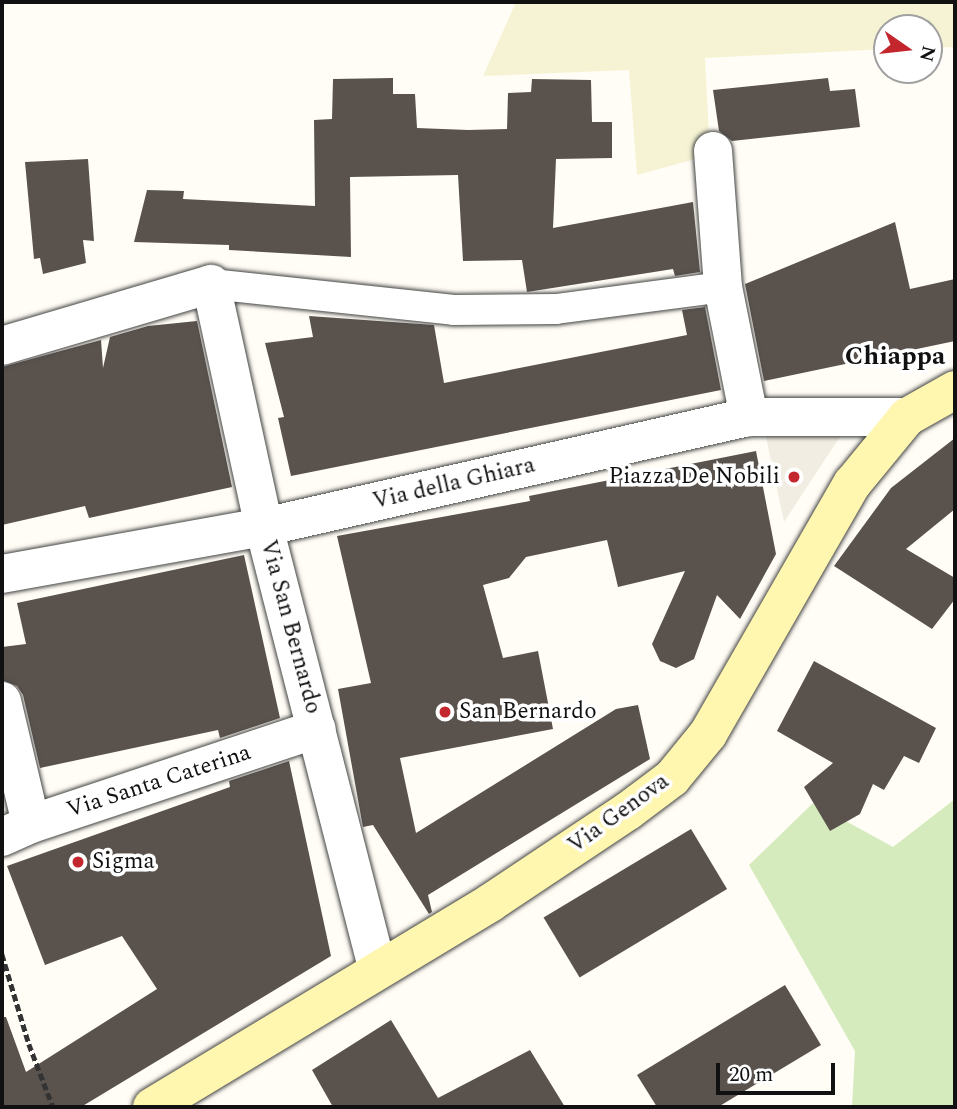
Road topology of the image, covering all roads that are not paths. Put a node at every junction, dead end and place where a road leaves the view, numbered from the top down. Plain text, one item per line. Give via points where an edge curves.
1 (713, 151) dead end
2 (211, 284) junction
3 (723, 287) junction
4 (2, 346) edge
5 (955, 390) edge
6 (749, 417) junction
7 (907, 417) junction
8 (264, 527) junction
9 (2, 574) edge
10 (2, 701) edge
11 (317, 729) junction
12 (16, 831) edge
13 (377, 968) junction
14 (152, 1107) edge

1 - 3 street
2 - 3 street via 454,310 556,309
2 - 4 street
2 - 8 street, Via San Bernardo
3 - 6 street
5 - 7 main road, Via Genova
6 - 7 street, Via della Ghiara
6 - 8 street, Via della Ghiara
7 - 13 main road, Via Genova via 852,484 708,734 672,778 490,903
8 - 9 street, Via della Ghiara
8 - 11 street, Via San Bernardo
10 - 12 street
11 - 12 street, Via Santa Caterina
11 - 13 street, Via San Bernardo
13 - 14 main road, Via Genova

